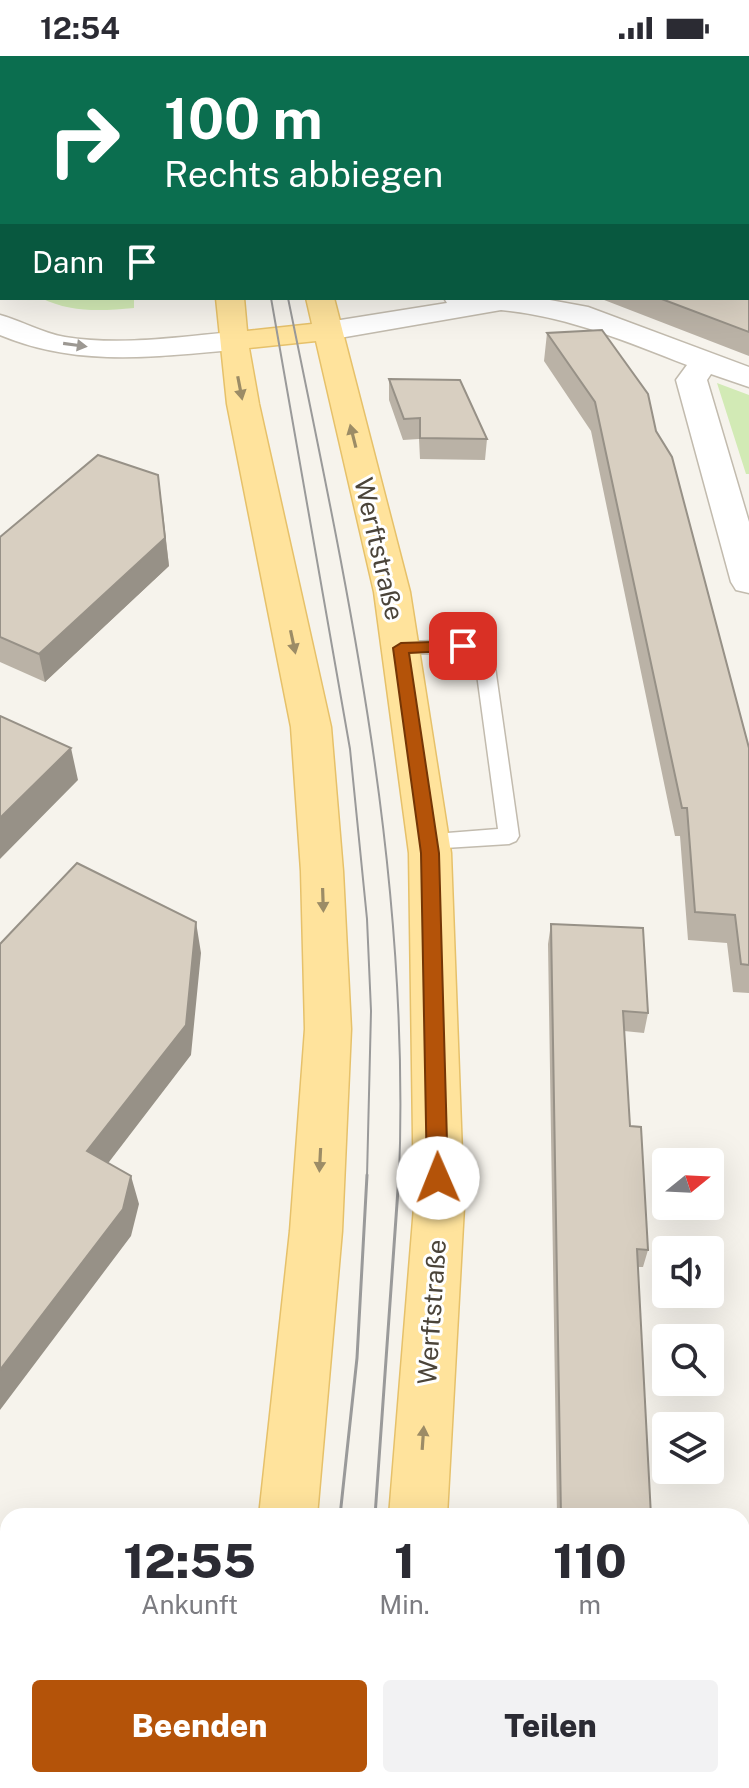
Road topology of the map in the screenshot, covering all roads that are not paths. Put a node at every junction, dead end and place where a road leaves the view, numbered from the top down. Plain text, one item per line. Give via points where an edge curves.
1 (13, 300) edge
2 (412, 300) edge
3 (515, 301) edge
4 (315, 310) edge
5 (232, 314) edge
6 (155, 320) dead end
7 (0, 324) edge
8 (705, 361) junction
9 (749, 378) edge
10 (749, 582) edge
11 (401, 648) junction
12 (429, 841) junction
13 (289, 1508) edge
14 (419, 1508) edge

1 - 6 street via 50,319 101,326
2 - 4 street
3 - 4 street
3 - 8 street via 588,316
4 - 5 main road
11 -> 4 main road, Werftstraße via 392,592
7 -> 5 street via 43,341 158,347
5 -> 13 main road via 311,727 322,871 328,1029 316,1231
8 - 9 street
8 - 10 street via 691,380
11 - 12 main road, Werftstraße
11 - 12 lane via 483,646 509,836
14 -> 12 main road, Werftstraße via 439,1207

